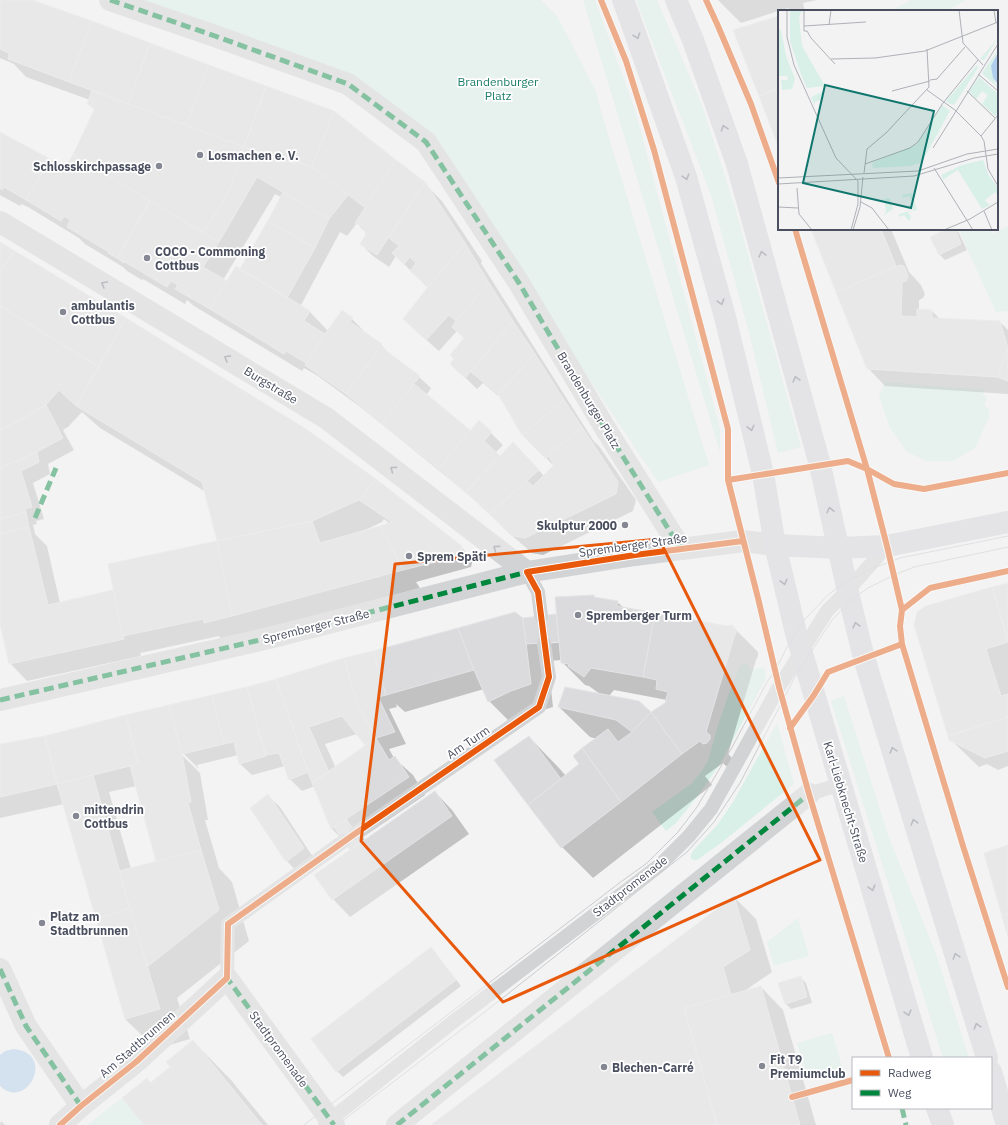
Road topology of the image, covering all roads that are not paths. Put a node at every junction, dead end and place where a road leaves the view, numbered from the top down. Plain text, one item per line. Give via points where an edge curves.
1 (110, 0) edge
2 (622, 0) edge
3 (676, 0) edge
4 (0, 222) edge
5 (1008, 522) edge
6 (775, 544) junction
7 (887, 546) junction
8 (838, 548) junction
9 (681, 549) junction
10 (527, 572) junction
11 (848, 590) junction
12 (541, 616) dead end
13 (544, 643) dead end
14 (802, 651) junction
15 (0, 700) edge
16 (841, 784) junction
17 (809, 794) joint
18 (356, 833) dead end
19 (344, 841) dead end
20 (0, 969) edge
21 (227, 978) junction
22 (922, 1057) edge
23 (987, 1057) edge
24 (992, 1075) edge
25 (80, 1106) junction
26 (938, 1109) edge
27 (329, 1123) edge
28 (60, 1125) edge
29 (397, 1125) edge
30 (943, 1125) edge
31 (1007, 1125) edge

1 - 9 street, Brandenburger Platz via 348,84 426,142 519,283
2 -> 6 main road via 686,177 725,317 763,474
8 -> 3 main road via 820,465 737,164
10 -> 4 street, Burgstraße via 326,418
5 - 7 main road
6 - 8 main road
6 - 9 street, Spremberger Straße via 743,541
6 -> 14 main road, Karl-Liebknecht-Straße
7 - 8 main road
7 - 11 lane, Stadtpromenade
8 - 11 main road
9 - 10 street, Spremberger Straße
10 - 12 lane via 538,592
10 - 15 street, Spremberger Straße via 273,637
11 - 14 lane, Stadtpromenade via 827,611
23 -> 11 main road via 864,658
13 - 18 lane, Am Turm via 549,677 539,707
14 - 16 main road, Karl-Liebknecht-Straße
14 - 27 lane, Stadtpromenade via 711,809 661,864 449,1025
16 - 17 lane
16 -> 22 main road, Karl-Liebknecht-Straße
17 - 29 street
19 - 21 lane via 228,924
20 - 25 street via 26,1026
21 - 25 street, Am Stadtbrunnen via 136,1062
21 - 27 street, Stadtpromenade via 316,1100
24 - 31 main road
25 - 28 street, Am Stadtbrunnen
26 - 30 main road

